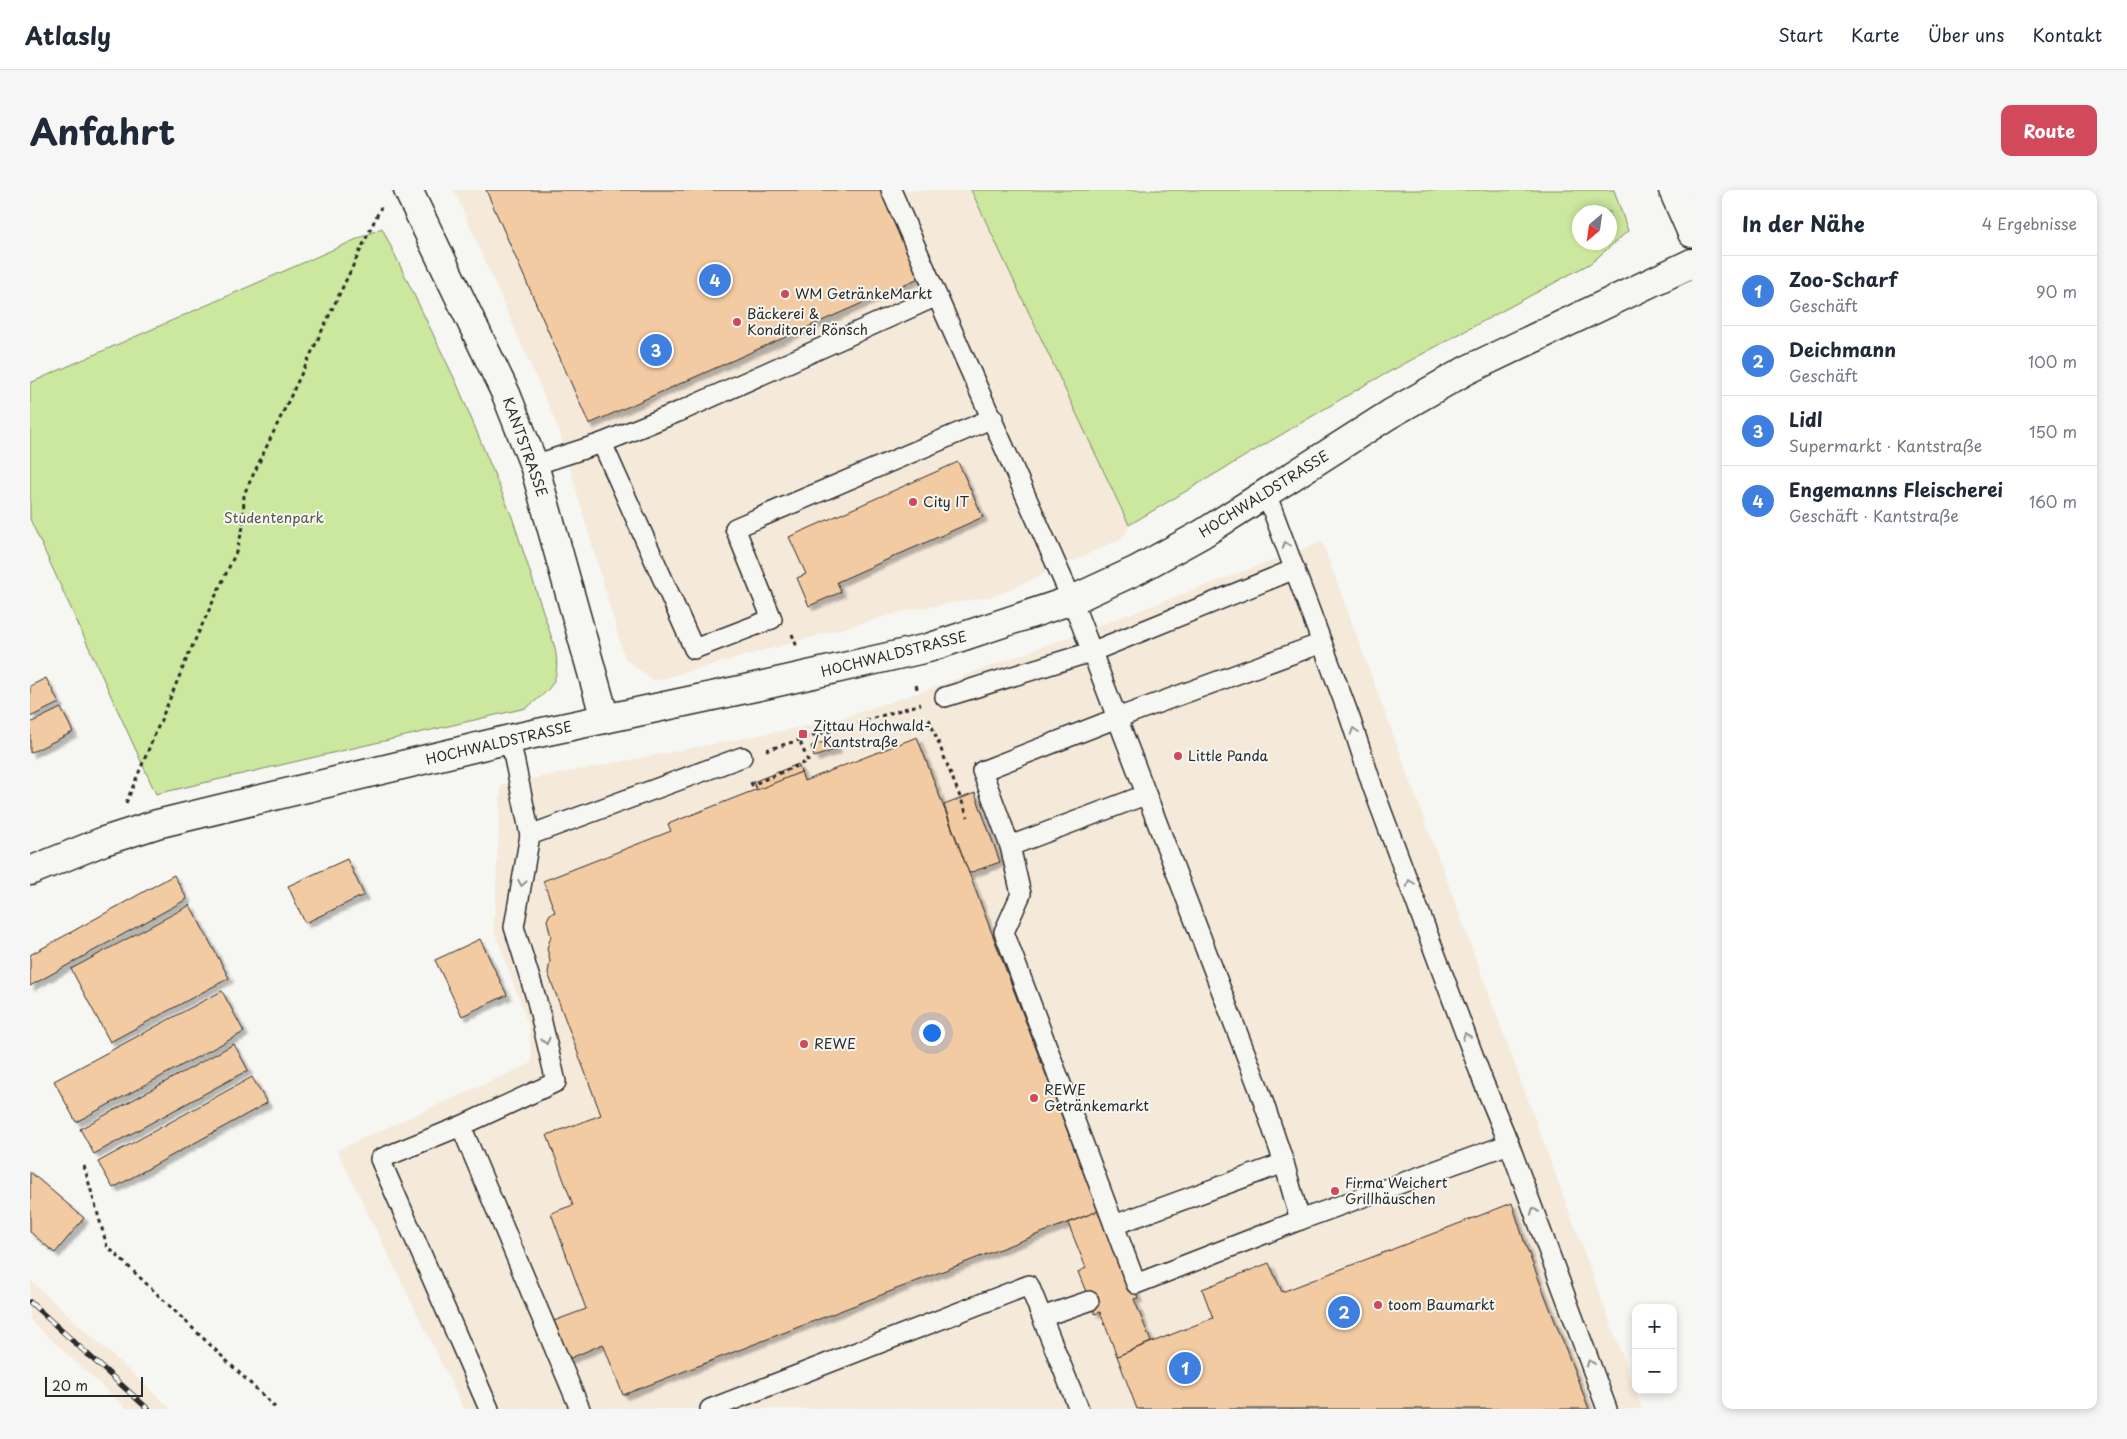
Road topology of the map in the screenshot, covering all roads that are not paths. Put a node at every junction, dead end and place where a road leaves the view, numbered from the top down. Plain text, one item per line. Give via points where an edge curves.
1 (891, 190) edge
2 (1673, 190) edge
3 (396, 195) edge
4 (1692, 233) edge
5 (1692, 264) edge
6 (938, 296) junction
7 (993, 418) junction
8 (602, 443) junction
9 (534, 466) junction
10 (1266, 493) junction
11 (1295, 569) junction
12 (1072, 600) junction
13 (1322, 643) junction
14 (1091, 652) junction
15 (945, 697) dead end
16 (1118, 718) junction
17 (605, 719) junction
18 (510, 739) junction
19 (742, 757) road end
20 (1145, 795) junction
21 (530, 835) junction
22 (1010, 846) junction
23 (30, 871) edge
24 (461, 1126) junction
25 (1509, 1144) junction
26 (1284, 1163) junction
27 (1300, 1220) junction
28 (1114, 1224) junction
29 (1089, 1301) dead end
30 (1042, 1317) junction
31 (489, 1409) edge
32 (580, 1409) edge
33 (710, 1409) edge
34 (1079, 1409) edge
35 (1607, 1409) edge

1 - 6 lane
2 - 4 street
3 - 9 street, KANTSTRASSE via 506,394
5 - 10 street, HOCHWALDSTRASSE via 1466,370
6 - 7 lane
6 - 8 lane
7 - 8 lane via 735,528 772,619 694,649
7 - 12 lane
8 - 9 lane
9 - 17 street, KANTSTRASSE
11 -> 10 lane
10 - 12 street, HOCHWALDSTRASSE via 1137,570
11 - 13 lane
11 - 14 lane
12 - 14 lane
12 - 17 street, HOCHWALDSTRASSE via 928,648
13 - 16 lane
25 -> 13 lane via 1373,788
14 - 15 lane
14 - 16 lane
16 - 20 lane
16 - 22 lane via 982,771
17 - 18 street, HOCHWALDSTRASSE
18 - 21 lane
18 - 23 street, HOCHWALDSTRASSE via 175,820 104,841
19 - 21 lane
20 - 22 lane
20 - 26 lane via 1259,1088
21 -> 24 lane via 514,927 537,1001 556,1082
22 - 28 lane via 1021,894 1004,932
24 - 31 lane via 380,1159
24 - 32 lane
25 - 27 lane
35 -> 25 lane
26 - 27 lane
26 - 28 lane
27 - 28 lane via 1136,1284
29 - 30 lane
30 - 33 lane via 1030,1285
30 - 34 lane

